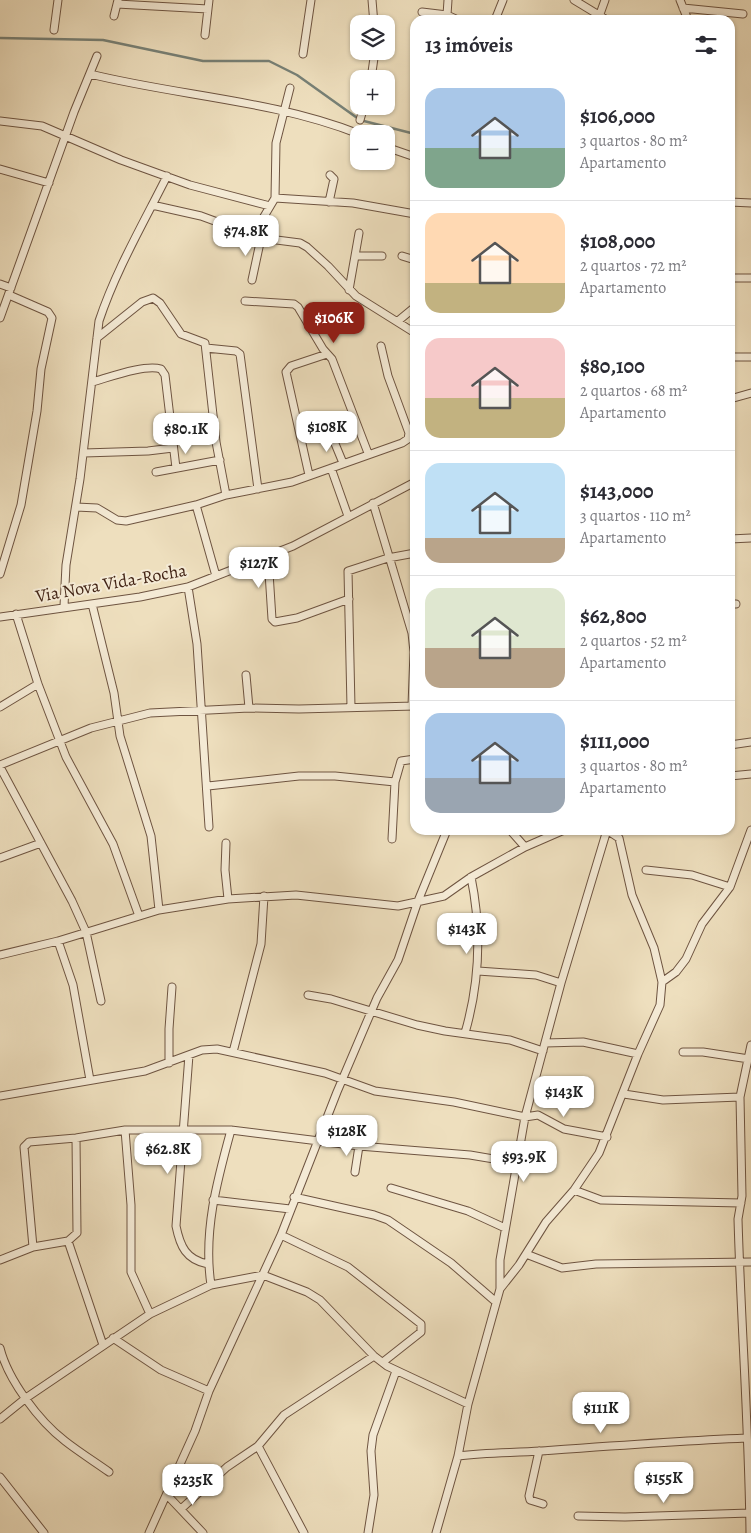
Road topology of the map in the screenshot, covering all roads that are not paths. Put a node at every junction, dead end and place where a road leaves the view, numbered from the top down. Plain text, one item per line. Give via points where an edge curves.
1 (58, 0) edge
2 (209, 0) edge
3 (311, 0) edge
4 (372, 0) edge
5 (448, 0) edge
6 (503, 0) edge
7 (574, 0) edge
8 (605, 0) edge
9 (680, 0) edge
10 (118, 2) edge
11 (683, 8) junction
12 (208, 9) junction
13 (422, 12) dead end
14 (600, 14) joint
15 (743, 14) dead end
16 (373, 15) edge
17 (447, 15) joint
18 (497, 15) edge
19 (686, 15) edge
20 (114, 16) dead end
21 (54, 30) dead end
22 (205, 35) dead end
23 (303, 54) dead end
24 (97, 56) dead end
25 (90, 74) junction
26 (290, 88) dead end
27 (282, 112) junction
28 (361, 115) edge
29 (360, 120) dead end
30 (0, 121) edge
31 (350, 131) edge
32 (66, 136) junction
33 (395, 150) edge
34 (410, 155) edge
35 (0, 169) edge
36 (330, 175) dead end
37 (167, 176) junction
38 (49, 183) junction
39 (274, 198) junction
40 (330, 202) junction
41 (735, 202) edge
42 (751, 203) edge
43 (152, 205) junction
44 (270, 206) junction
45 (410, 213) edge
46 (359, 233) dead end
47 (253, 235) junction
48 (261, 238) junction
49 (355, 256) junction
50 (382, 256) dead end
51 (402, 256) dead end
52 (410, 258) edge
53 (735, 278) edge
54 (751, 278) edge
55 (252, 280) dead end
56 (0, 284) edge
57 (349, 290) junction
58 (10, 292) junction
59 (245, 300) dead end
60 (410, 311) edge
61 (0, 318) edge
62 (398, 321) junction
63 (410, 329) edge
64 (97, 338) junction
65 (380, 346) dead end
66 (206, 348) junction
67 (327, 354) junction
68 (735, 357) edge
69 (751, 357) edge
70 (92, 382) junction
71 (751, 393) edge
72 (735, 398) edge
73 (331, 434) dead end
74 (173, 448) junction
75 (84, 454) junction
76 (368, 454) junction
77 (220, 460) junction
78 (343, 463) junction
79 (176, 468) junction
80 (331, 468) junction
81 (156, 472) dead end
82 (309, 475) junction
83 (410, 484) edge
84 (258, 488) junction
85 (226, 495) junction
86 (373, 503) junction
87 (196, 505) junction
88 (76, 507) junction
89 (348, 516) junction
90 (751, 538) edge
91 (735, 539) edge
92 (410, 554) edge
93 (268, 557) junction
94 (388, 558) junction
95 (0, 574) edge
96 (216, 576) junction
97 (188, 587) junction
98 (349, 599) junction
99 (92, 604) junction
100 (64, 606) junction
101 (16, 614) junction
102 (0, 617) edge
103 (410, 627) edge
104 (246, 675) dead end
105 (38, 684) junction
106 (410, 706) edge
107 (0, 707) edge
108 (352, 707) junction
109 (248, 708) junction
110 (202, 711) junction
111 (117, 720) junction
112 (60, 740) junction
113 (751, 742) edge
114 (735, 744) edge
115 (410, 760) edge
116 (0, 766) edge
117 (751, 774) edge
118 (735, 776) edge
119 (395, 782) junction
120 (208, 786) junction
121 (208, 828) dead end
122 (751, 830) edge
123 (445, 835) edge
124 (514, 835) edge
125 (553, 835) edge
126 (605, 835) edge
127 (614, 835) edge
128 (392, 839) dead end
129 (41, 843) junction
130 (226, 843) dead end
131 (525, 847) junction
132 (0, 858) edge
133 (646, 870) dead end
134 (470, 877) junction
135 (730, 887) junction
136 (264, 896) junction
137 (228, 900) junction
138 (418, 901) junction
139 (159, 910) junction
140 (139, 916) junction
141 (86, 932) junction
142 (58, 942) junction
143 (0, 955) edge
144 (478, 971) junction
145 (662, 982) junction
146 (561, 983) junction
147 (172, 987) dead end
148 (308, 995) dead end
149 (101, 1001) dead end
150 (372, 1013) junction
151 (465, 1033) junction
152 (545, 1043) junction
153 (751, 1045) edge
154 (542, 1051) junction
155 (233, 1052) junction
156 (683, 1052) dead end
157 (638, 1054) junction
158 (189, 1055) junction
159 (748, 1059) junction
160 (169, 1063) junction
161 (748, 1070) edge
162 (90, 1080) junction
163 (343, 1080) junction
164 (624, 1094) junction
165 (0, 1096) edge
166 (740, 1098) junction
167 (525, 1117) junction
168 (183, 1129) junction
169 (125, 1130) junction
170 (231, 1130) junction
171 (607, 1137) junction
172 (76, 1138) junction
173 (316, 1140) junction
174 (359, 1146) junction
175 (751, 1161) edge
176 (742, 1162) junction
177 (517, 1163) junction
178 (356, 1172) dead end
179 (391, 1188) dead end
180 (574, 1190) junction
181 (751, 1196) edge
182 (294, 1197) junction
183 (742, 1199) junction
184 (213, 1200) junction
185 (290, 1209) junction
186 (505, 1228) junction
187 (281, 1235) junction
188 (68, 1241) junction
189 (33, 1248) junction
190 (526, 1254) junction
191 (0, 1260) edge
192 (751, 1262) edge
193 (739, 1263) junction
194 (208, 1264) junction
195 (263, 1275) junction
196 (211, 1285) junction
197 (500, 1288) junction
198 (496, 1302) junction
199 (150, 1314) junction
200 (113, 1338) junction
201 (103, 1345) junction
202 (0, 1348) edge
203 (374, 1356) junction
204 (2, 1360) edge
205 (383, 1362) junction
206 (396, 1371) junction
207 (209, 1391) junction
208 (26, 1398) junction
209 (468, 1404) junction
210 (0, 1419) edge
211 (746, 1438) junction
212 (258, 1446) junction
213 (539, 1451) junction
214 (458, 1456) junction
215 (110, 1472) dead end
216 (0, 1477) edge
217 (167, 1495) junction
218 (543, 1504) dead end
219 (181, 1509) junction
220 (750, 1513) edge
221 (578, 1516) dead end
222 (44, 1533) edge
223 (149, 1533) edge
224 (203, 1533) edge
225 (304, 1533) edge
226 (368, 1533) edge
227 (436, 1533) edge
228 (750, 1533) edge

1 - 21 street
2 - 12 street
3 - 23 street
4 - 16 street
5 - 17 street
6 - 18 street
7 - 14 street
8 - 14 street
9 - 11 street
10 - 12 street
10 - 20 street
11 - 15 street
11 - 19 street
12 - 22 street
13 - 17 street
24 - 25 street
25 - 27 street
25 - 32 street
26 - 27 street
27 - 31 street via 318,119
27 - 39 street via 276,143
28 - 29 street
30 - 32 street via 42,126
32 - 37 street
32 - 38 street
33 - 34 street
35 - 38 street
36 - 40 street via 334,179
37 - 43 street
37 - 44 street
38 - 58 street
39 - 40 street
39 - 44 street
40 - 45 street
41 - 42 street
43 - 47 street via 201,216
43 - 64 street via 106,301
44 - 47 street
46 - 49 street
47 - 48 street
48 - 55 street
48 - 57 street via 300,243 307,247
49 - 50 street
49 - 57 street
51 - 52 street
53 - 54 street
56 - 58 street
57 - 62 street
58 - 61 street
58 - 95 street via 48,312 52,318 41,369 21,505
59 - 67 street via 294,304
60 - 62 street
62 - 63 street
64 - 66 street via 142,302 154,298 181,334 186,338 203,340
64 - 70 street
65 - 76 street via 409,433 408,439 402,443
66 - 77 street
66 - 84 street via 240,354
67 - 76 street via 332,359
67 - 82 street via 291,366 286,372
68 - 69 street
70 - 74 street via 161,369 165,375
70 - 75 street
71 - 72 street
73 - 78 street
74 - 75 street
74 - 79 street
75 - 88 street
76 - 78 street
77 - 79 street
77 - 85 street
78 - 80 street
79 - 81 street
80 - 82 street
80 - 89 street
82 - 84 street via 292,482
83 - 86 street, Via Nova Vida-Rocha
84 - 85 street
85 - 87 street
86 - 89 street, Via Nova Vida-Rocha
86 - 94 street
87 - 88 street via 121,521 102,510
87 - 96 street
88 - 100 street via 66,566
89 - 93 street, Via Nova Vida-Rocha
90 - 91 street
92 - 94 street
93 - 96 street, Via Nova Vida-Rocha
93 - 98 street via 272,619 275,622 297,618
94 - 98 street via 348,571
94 - 103 street
96 - 97 street, Via Nova Vida-Rocha
97 - 99 street, Via Nova Vida-Rocha
97 - 110 street via 197,644
98 - 108 street
99 - 100 street, Via Nova Vida-Rocha
99 - 111 street via 114,693
100 - 101 street, Via Nova Vida-Rocha
101 - 102 street, Via Nova Vida-Rocha
101 - 105 street
104 - 109 street
105 - 107 street
105 - 112 street
106 - 108 street
108 - 109 street
109 - 110 street
110 - 111 street via 150,713
110 - 120 street
111 - 112 street
111 - 139 street via 151,836
112 - 116 street
112 - 140 street via 112,844
113 - 114 street
115 - 119 street via 402,761
116 - 129 street
117 - 118 street
119 - 120 street via 299,776
119 - 128 street
120 - 121 street
122 - 135 street
123 - 138 street
124 - 131 street
125 - 131 street
126 - 146 street
127 - 145 street via 619,838 632,895 654,948
129 - 132 street
129 - 141 street
130 - 137 street
131 - 134 street
133 - 135 street via 692,875
134 - 138 street via 444,896
134 - 144 street via 478,922
135 - 145 street via 702,924 686,959
136 - 137 street
136 - 138 street via 296,894 393,906
136 - 155 street via 261,944
137 - 139 street
138 - 150 street via 398,960
139 - 140 street
140 - 141 street
141 - 142 street
141 - 149 street
142 - 143 street
142 - 162 street via 73,985
144 - 146 street via 536,976
144 - 151 street
145 - 157 street via 660,1005
146 - 152 street
147 - 160 street
148 - 150 street
150 - 151 street
150 - 163 street
151 - 154 street via 510,1040
152 - 154 street
152 - 157 street via 584,1042
153 - 159 street
154 - 167 street
155 - 158 street via 202,1050
155 - 163 street
156 - 159 street
157 - 164 street
158 - 160 street
158 - 168 street
159 - 161 street
160 - 162 street via 145,1071
161 - 166 street
162 - 165 street
163 - 167 street via 375,1091 454,1102
163 - 173 street
164 - 166 street via 663,1100
164 - 171 street
166 - 176 street
167 - 171 street via 538,1115 557,1127
167 - 177 street
168 - 169 street
168 - 170 street
168 - 194 street via 176,1226 184,1251 191,1259
169 - 172 street
169 - 199 street via 131,1205 131,1272
170 - 173 street
170 - 184 street
171 - 180 street
172 - 188 street via 78,1223 77,1233
172 - 189 street via 29,1142 24,1147
173 - 174 street
173 - 182 street
174 - 177 street via 433,1150
174 - 178 street
175 - 176 street
176 - 183 street
177 - 186 street
179 - 186 street via 468,1211
180 - 183 street via 601,1200
180 - 190 street via 546,1222
181 - 183 street
182 - 185 street
182 - 198 street via 388,1220 451,1263
183 - 193 street via 738,1219
184 - 185 street
184 - 194 street
185 - 187 street
186 - 197 street
187 - 195 street
187 - 205 street via 348,1267 421,1324 421,1332
188 - 189 street
188 - 201 street
189 - 191 street
190 - 193 street via 562,1268 574,1269 596,1264
190 - 197 street
192 - 193 street
193 - 211 street
194 - 196 street
195 - 196 street
195 - 203 street via 320,1300
195 - 207 street
196 - 199 street
197 - 198 street
198 - 209 street
199 - 200 street
200 - 201 street
200 - 207 street via 161,1370
201 - 208 street
202 - 204 street
203 - 205 street
203 - 212 street via 284,1415
204 - 208 street
205 - 206 street
206 - 209 street
206 - 226 street via 373,1435 374,1495
207 - 217 street
208 - 210 street
208 - 215 street via 65,1441
209 - 214 street
211 - 213 street
211 - 220 street
212 - 219 street via 226,1467
212 - 225 street
213 - 214 street
213 - 218 street via 529,1496 530,1500
214 - 227 street
216 - 222 street
217 - 219 street
217 - 223 street
219 - 224 street
220 - 221 street
220 - 228 street

